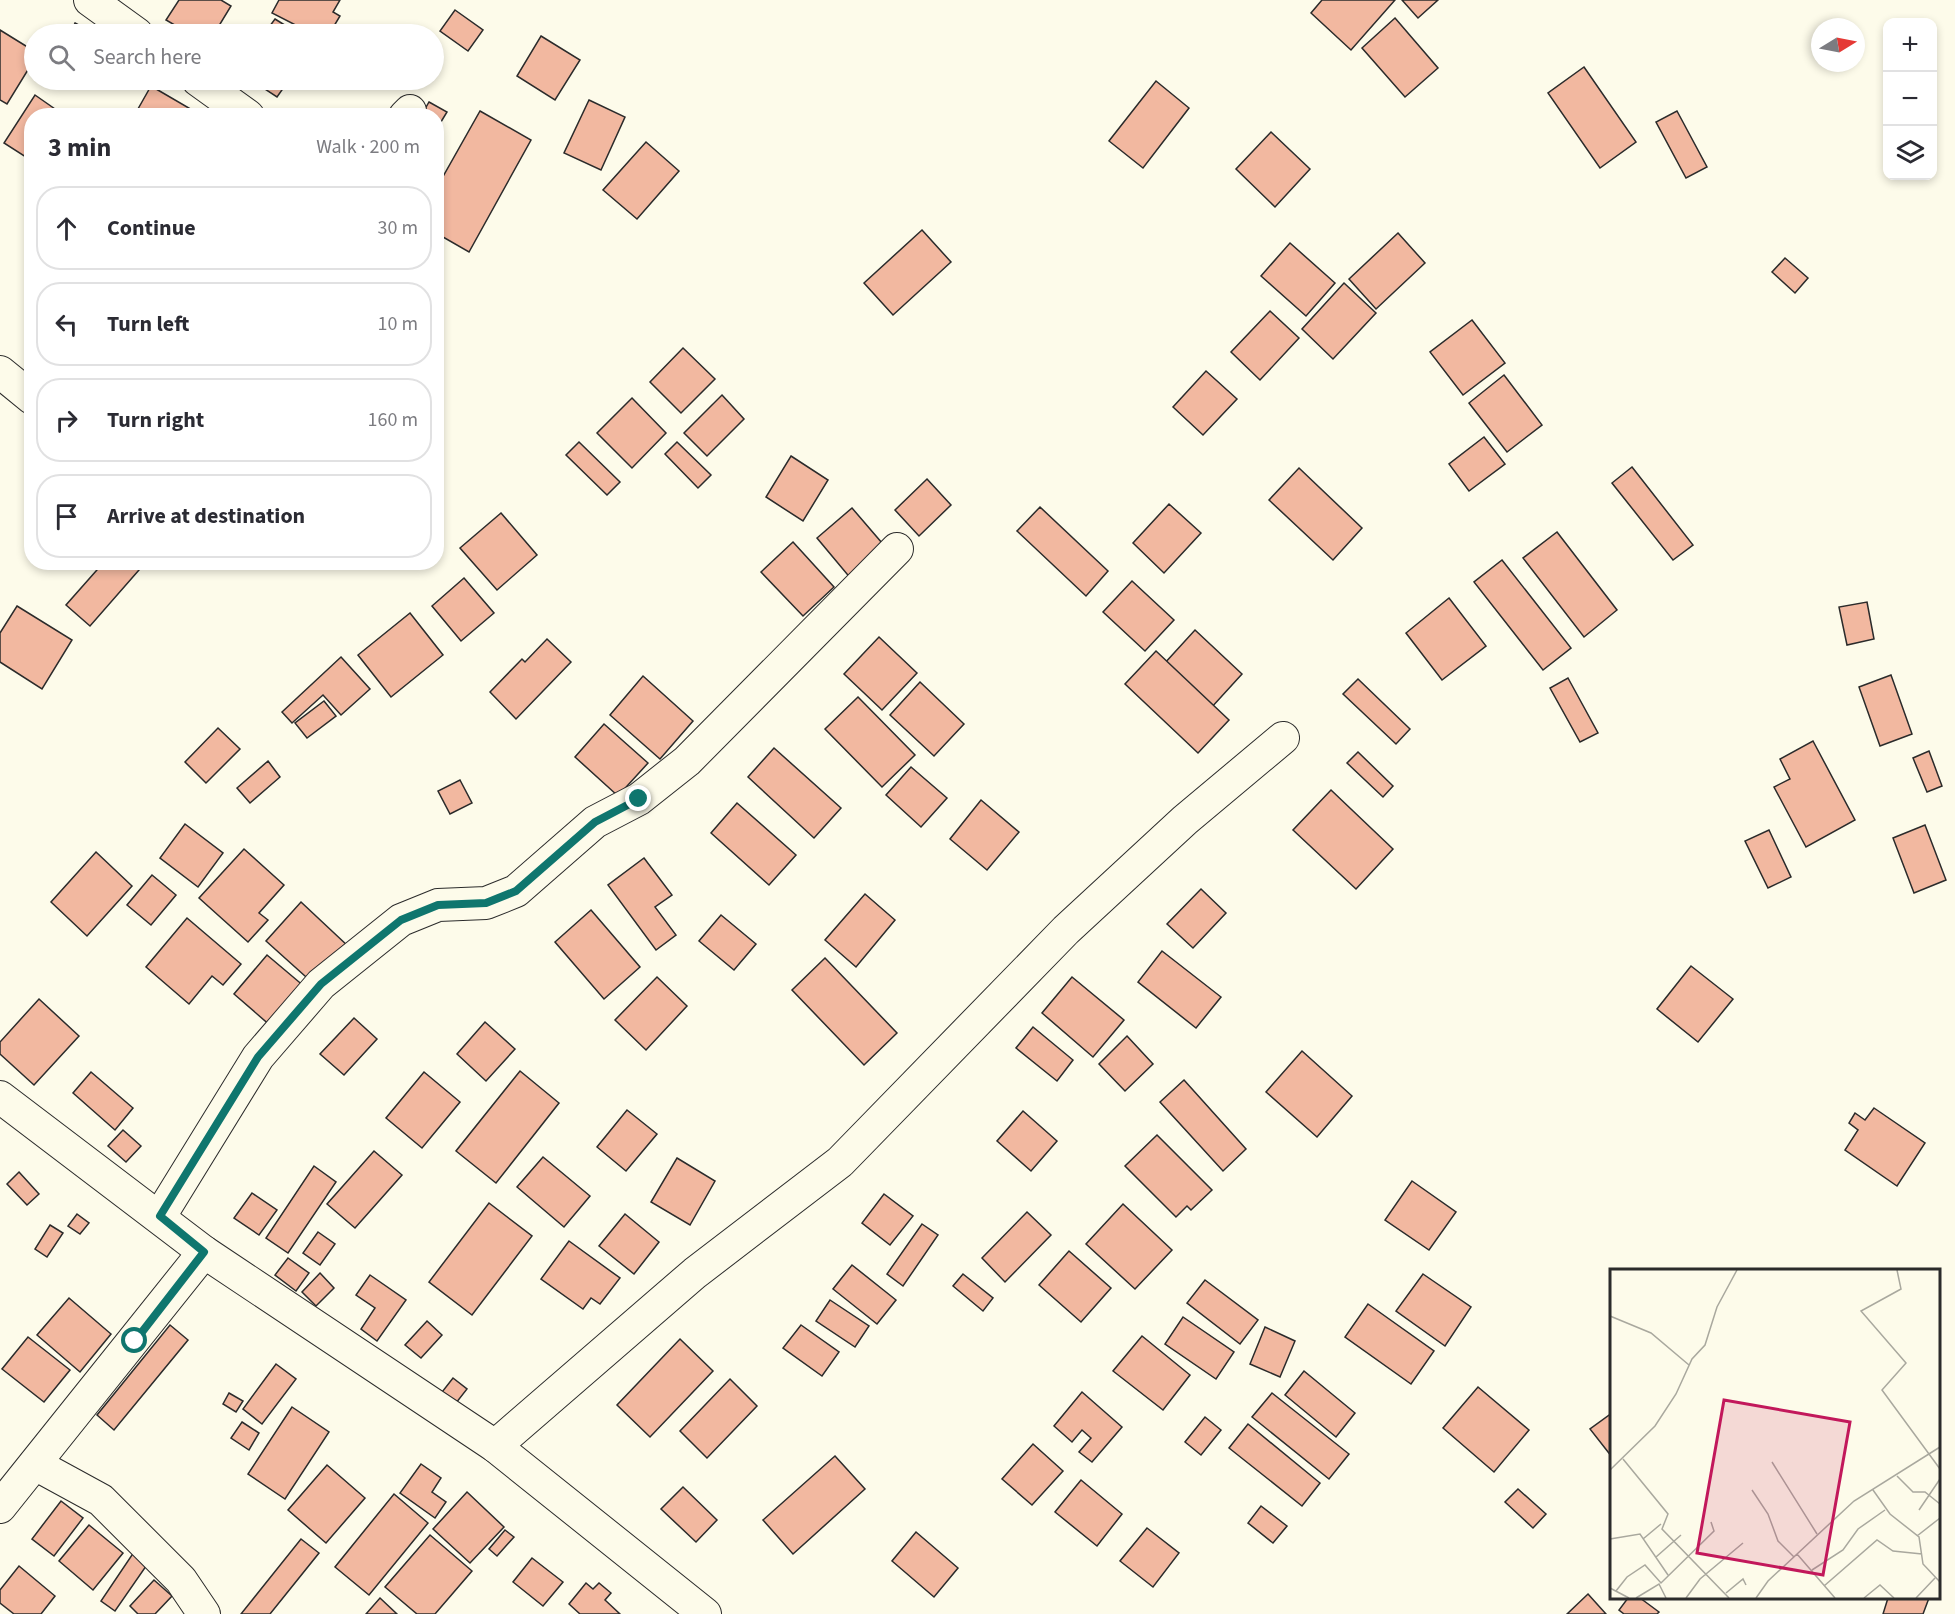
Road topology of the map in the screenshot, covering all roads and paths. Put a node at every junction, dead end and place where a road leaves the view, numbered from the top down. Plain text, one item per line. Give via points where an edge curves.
1 (90, 0) edge
2 (123, 24) edge
3 (212, 90) edge
4 (237, 108) edge
5 (0, 372) edge
6 (24, 392) edge
7 (897, 549) dead end
8 (1283, 738) dead end
9 (0, 1097) edge
10 (160, 1216) junction
11 (204, 1252) junction
12 (495, 1446) junction
13 (35, 1464) junction
14 (0, 1507) edge
15 (204, 1614) edge
16 (705, 1614) edge

1 - 2 street
3 - 4 street
5 - 6 street
7 - 10 street via 687,761 639,799 595,822 516,891 486,903 438,905 401,920 321,984 258,1057
8 - 12 street via 1185,820 1065,930 840,1162 695,1273
9 - 10 street
10 - 11 street
11 - 12 street
11 - 13 street
12 - 16 street
13 - 14 street
13 - 15 street via 101,1500 181,1580

